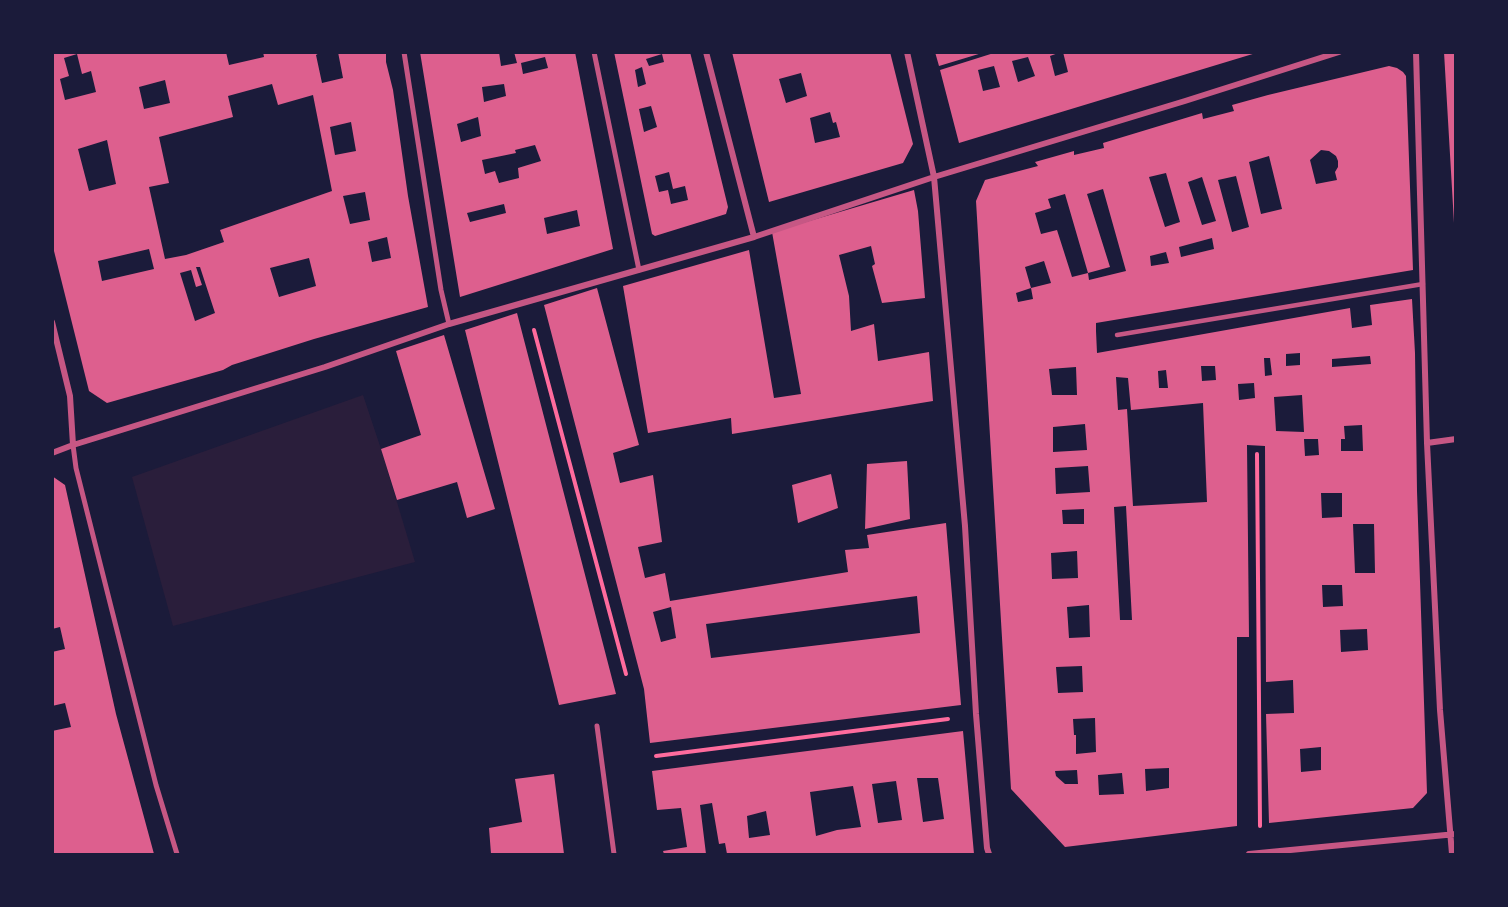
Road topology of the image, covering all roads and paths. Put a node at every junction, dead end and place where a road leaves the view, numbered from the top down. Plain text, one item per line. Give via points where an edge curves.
1 (404, 52) edge
2 (594, 52) edge
3 (706, 52) edge
4 (907, 52) edge
5 (1339, 52) edge
6 (1416, 52) edge
7 (934, 177) junction
8 (754, 237) junction
9 (639, 270) junction
10 (1423, 284) junction
11 (532, 321) dead end
12 (52, 322) edge
13 (448, 324) junction
14 (1117, 335) dead end
15 (1455, 439) edge
16 (1427, 442) junction
17 (74, 445) junction
18 (52, 453) edge
19 (1257, 454) dead end
20 (626, 674) dead end
21 (976, 714) junction
22 (597, 726) dead end
23 (656, 756) dead end
24 (1453, 834) edge
25 (1261, 853) edge
26 (177, 855) edge
27 (614, 855) edge
28 (989, 855) edge
29 (1249, 855) edge
30 (1452, 855) edge

1 - 13 street
2 - 9 street
3 - 8 street
4 - 7 street
5 - 7 street
6 - 10 street
7 - 8 street
7 - 21 street via 964,514
8 - 9 street
9 - 13 street
10 - 14 lane
10 - 16 street
11 - 20 path
12 - 17 street via 70,396
13 - 17 street via 325,367
15 - 16 street
16 - 24 street via 1440,710
17 - 18 street
17 - 26 street via 76,468
19 - 25 path
21 - 23 path
21 - 28 street
22 - 27 street
24 - 25 street
24 - 30 street
25 - 29 street

